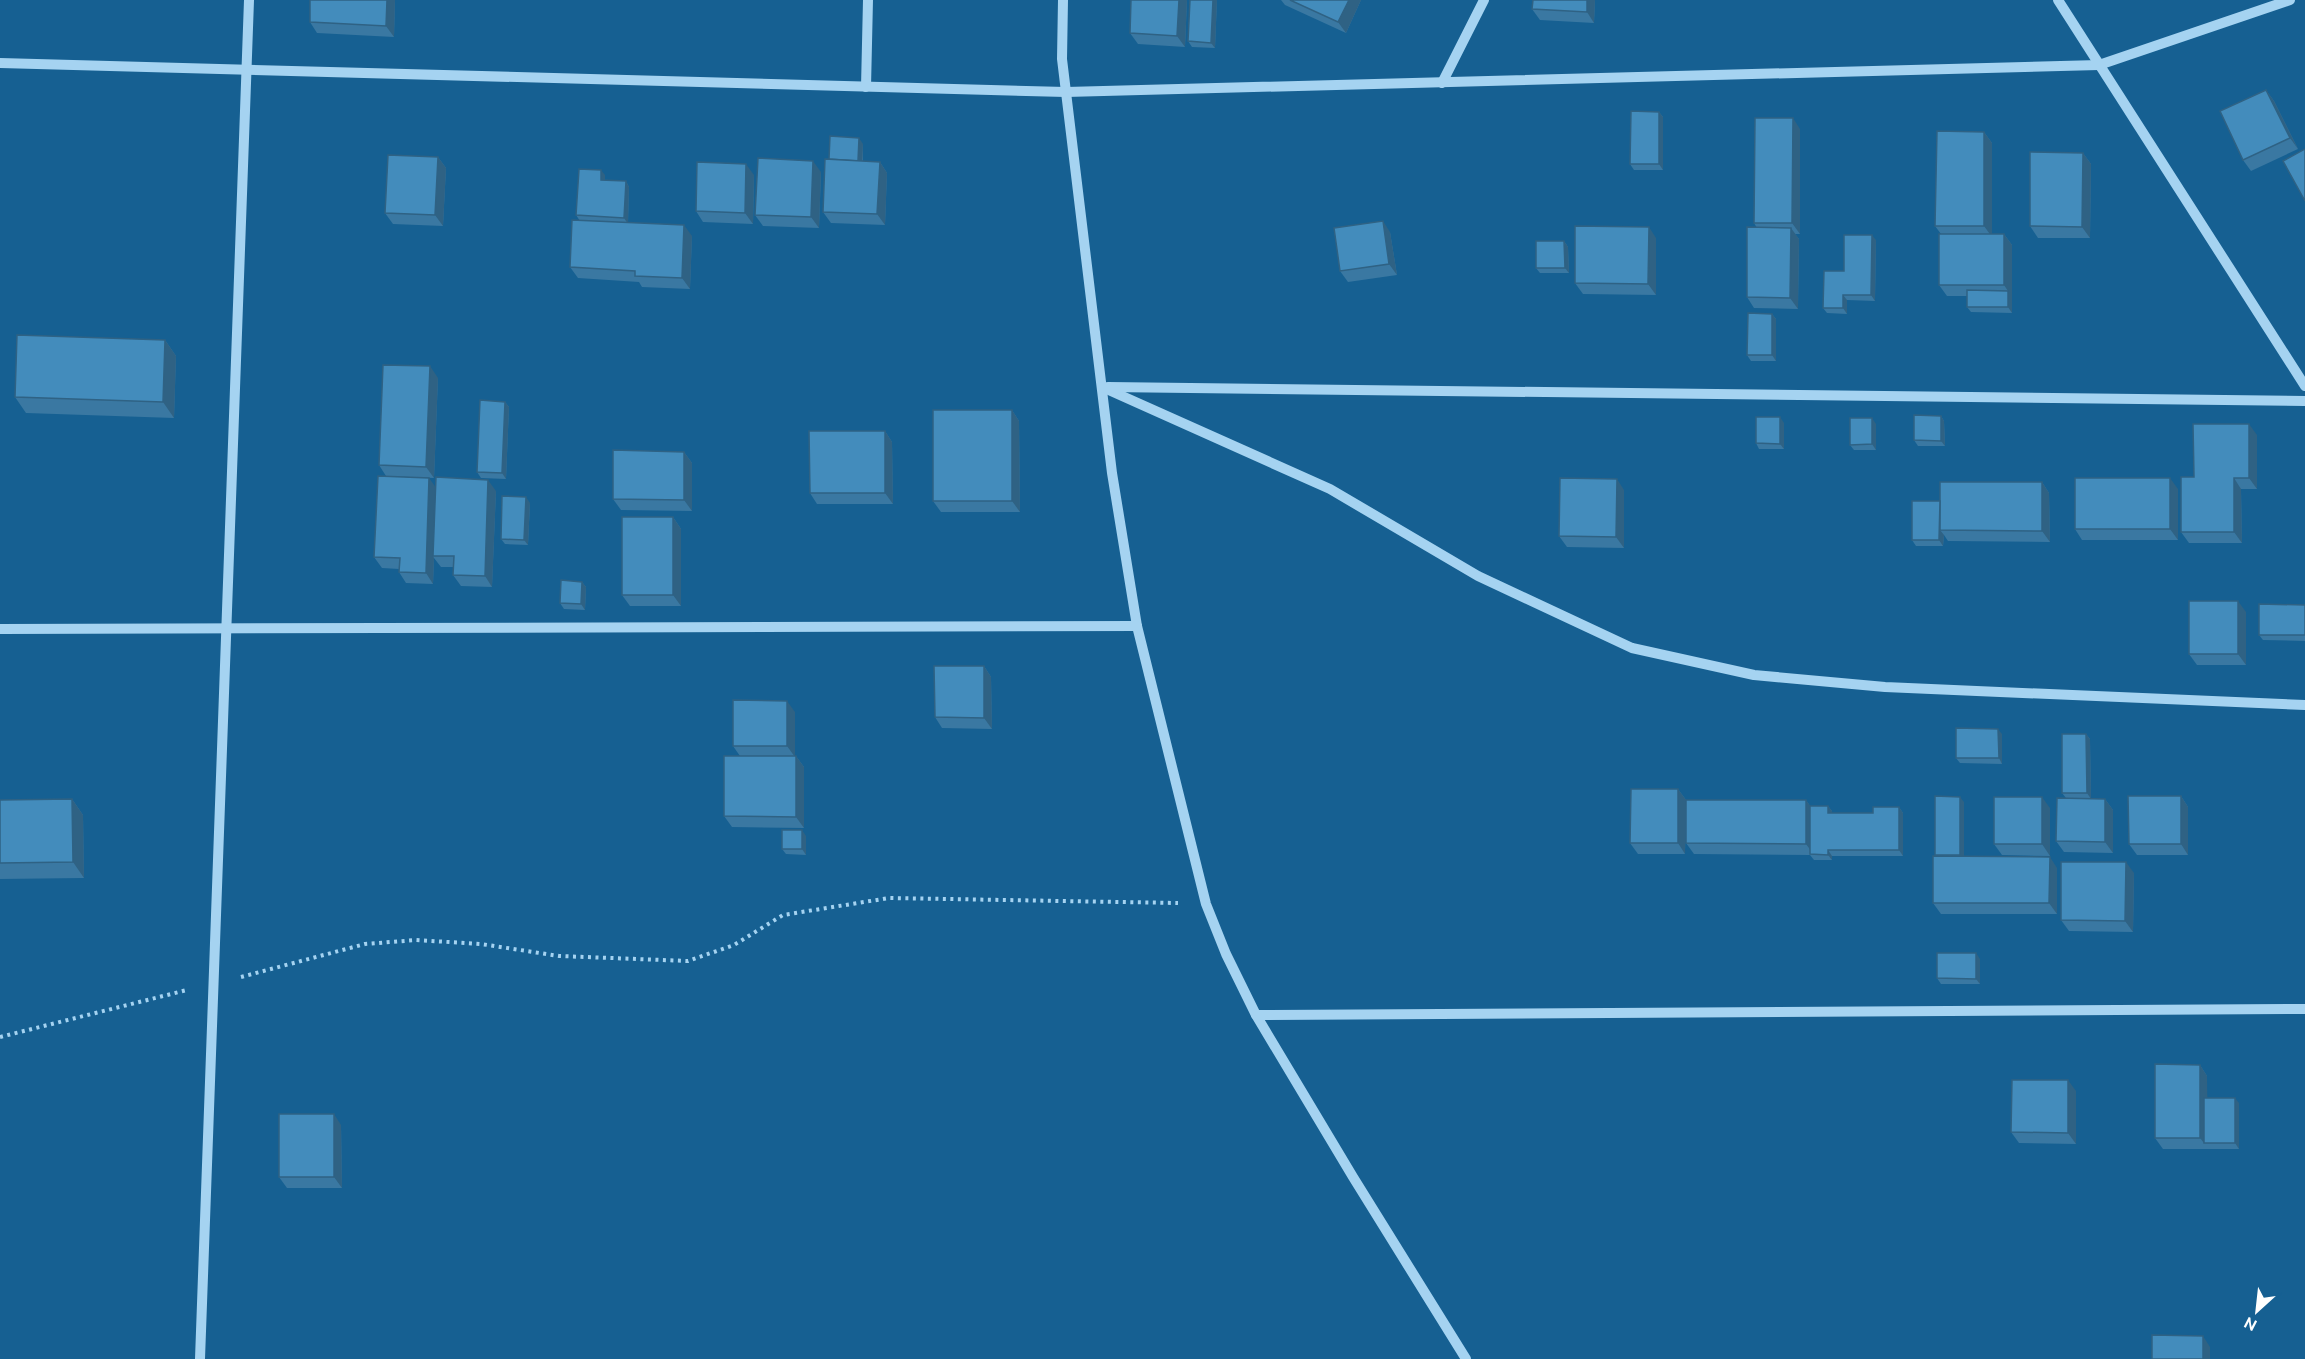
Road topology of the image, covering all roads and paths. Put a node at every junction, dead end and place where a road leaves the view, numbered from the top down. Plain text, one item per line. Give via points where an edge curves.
1 (249, 0) edge
2 (868, 0) edge
3 (1063, 0) edge
4 (1484, 0) edge
5 (2058, 0) edge
6 (2290, 0) edge
7 (0, 63) edge
8 (2099, 65) junction
9 (246, 70) junction
10 (1442, 83) junction
11 (866, 87) junction
12 (1066, 92) junction
13 (2305, 386) edge
14 (1102, 387) junction
15 (2305, 401) edge
16 (1137, 626) junction
17 (0, 629) edge
18 (225, 629) junction
19 (2305, 705) edge
20 (1206, 904) junction
21 (214, 984) junction
22 (2305, 1009) edge
23 (1256, 1016) junction
24 (0, 1037) edge
25 (200, 1359) edge
26 (1466, 1359) edge

1 - 9 street
2 - 11 street
3 - 12 street
4 - 10 street
5 - 8 street
6 - 8 street
7 - 9 street
8 - 10 street
8 - 13 street
9 - 11 street
9 - 18 street
10 - 12 street
11 - 12 street
12 - 14 street
14 - 15 street
14 - 16 street
14 - 19 street via 1330,489 1478,576 1632,648 1754,675 1885,687
16 - 18 street
16 - 20 street
17 - 18 street
18 - 21 street
20 - 21 path via 889,898 783,915 734,945 688,961 559,956 481,944 417,940 365,944
20 - 23 street
21 - 24 path
21 - 25 street
22 - 23 street
23 - 26 street

